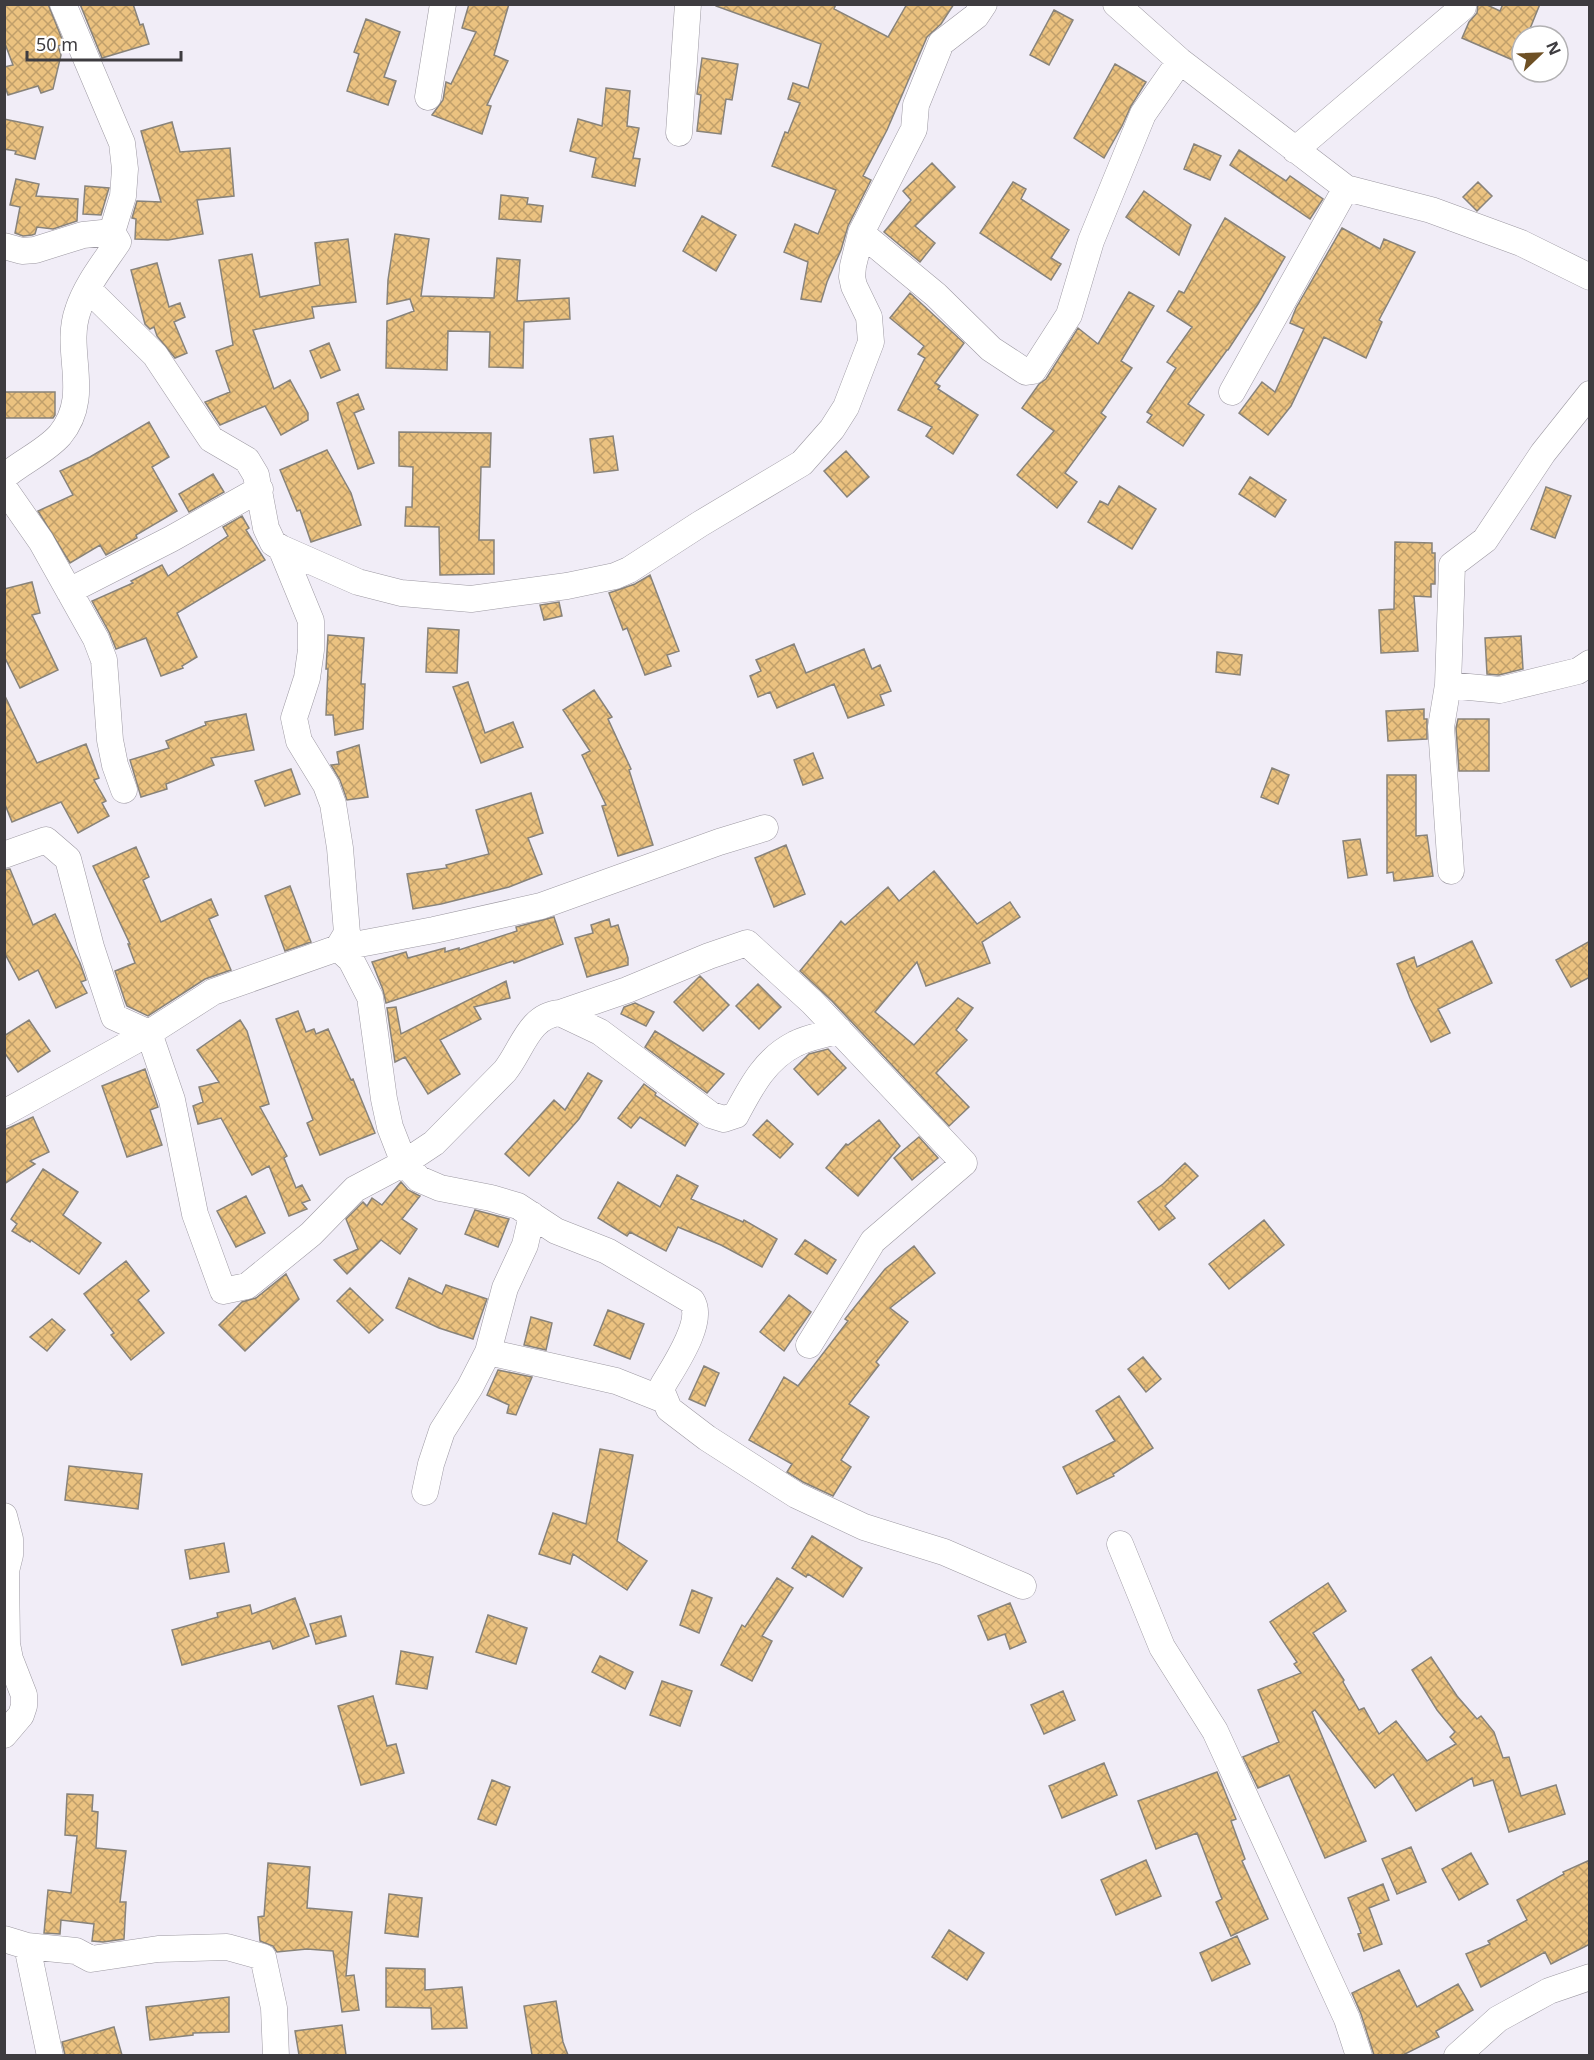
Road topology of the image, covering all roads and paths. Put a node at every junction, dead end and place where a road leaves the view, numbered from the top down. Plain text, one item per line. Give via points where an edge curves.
1 (63, 4) edge
2 (443, 4) edge
3 (688, 4) edge
4 (984, 4) edge
5 (1123, 6) edge
6 (1463, 7) dead end
7 (1180, 61) junction
8 (428, 97) dead end
9 (679, 133) dead end
10 (1295, 150) junction
11 (1346, 188) junction
12 (112, 232) junction
13 (861, 233) junction
14 (4, 246) edge
15 (1590, 277) edge
16 (88, 289) junction
17 (1232, 392) dead end
18 (1590, 394) edge
19 (4, 477) edge
20 (4, 488) edge
21 (260, 489) junction
22 (281, 548) junction
23 (69, 591) junction
24 (1590, 663) edge
25 (1448, 685) junction
26 (124, 790) dead end
27 (765, 828) dead end
28 (4, 855) edge
29 (1451, 871) dead end
30 (339, 948) junction
31 (560, 1012) junction
32 (839, 1030) junction
33 (149, 1033) junction
34 (4, 1113) edge
35 (404, 1162) junction
36 (532, 1215) junction
37 (809, 1345) dead end
38 (488, 1352) junction
39 (664, 1400) junction
40 (426, 1492) dead end
41 (4, 1516) edge
42 (1120, 1544) dead end
43 (1023, 1586) dead end
44 (6, 1645) edge
45 (4, 1735) edge
46 (16, 1942) edge
47 (1590, 1977) edge
48 (50, 2055) edge
49 (276, 2055) edge
50 (1359, 2055) edge
51 (1457, 2055) edge

1 - 12 street via 122,143 123,196
2 - 8 street
3 - 9 street
4 - 13 street via 976,16 941,43 916,105 914,129
5 - 7 street
6 - 10 street
7 - 10 street
7 - 13 street via 1143,114 1091,241 1069,315 1034,371 1026,372 991,349 936,295
10 - 11 street
11 - 15 street via 1431,210 1521,243
11 - 17 street
12 - 14 street via 83,235 35,250
12 - 16 street via 118,242
13 - 22 street via 852,277 869,317 871,342 846,407 832,429 802,463 629,570 567,586 471,599 401,593 358,582
16 - 19 street via 73,332 77,387 70,419 59,435
16 - 21 street via 154,355 211,439 247,460
18 - 25 street via 1543,453 1485,540 1452,565
20 - 23 street via 41,541
21 - 22 street via 266,528 273,543
21 - 23 street
22 - 30 street via 311,621 307,678 294,718 299,741 333,804 347,933
23 - 26 street via 104,660 110,740
24 - 25 street via 1578,671 1500,690
25 - 29 street via 1441,727
27 - 30 street via 541,906
28 - 33 street via 46,840 68,859 114,1017
30 - 33 street via 213,992
30 - 35 street via 351,960 370,997 384,1099
31 - 32 street via 747,943
31 - 32 street via 600,1032 711,1115 723,1119 736,1115 756,1077 778,1055 795,1044
31 - 35 street via 538,1020 505,1071 434,1143
32 - 37 street via 964,1163 873,1241
33 - 34 street
33 - 35 street via 172,1100 195,1214 224,1291 246,1286 311,1234 355,1189
35 - 36 street via 419,1179 440,1188 491,1198
36 - 38 street via 525,1245 505,1288
36 - 39 street via 556,1231 607,1251 692,1301 696,1310 689,1340 663,1385
38 - 39 street via 616,1381
38 - 40 street via 442,1431
39 - 43 street via 669,1409 707,1438 796,1496 864,1527 944,1552
41 - 44 street via 10,1539 5,1586
42 - 50 street via 1162,1647 1215,1731 1347,2019
44 - 45 street via 24,1695 24,1706
46 - 48 street
46 - 49 street via 76,1951 91,1959 158,1948 227,1947 263,1957 274,2008
47 - 51 street via 1549,1991 1498,2019

